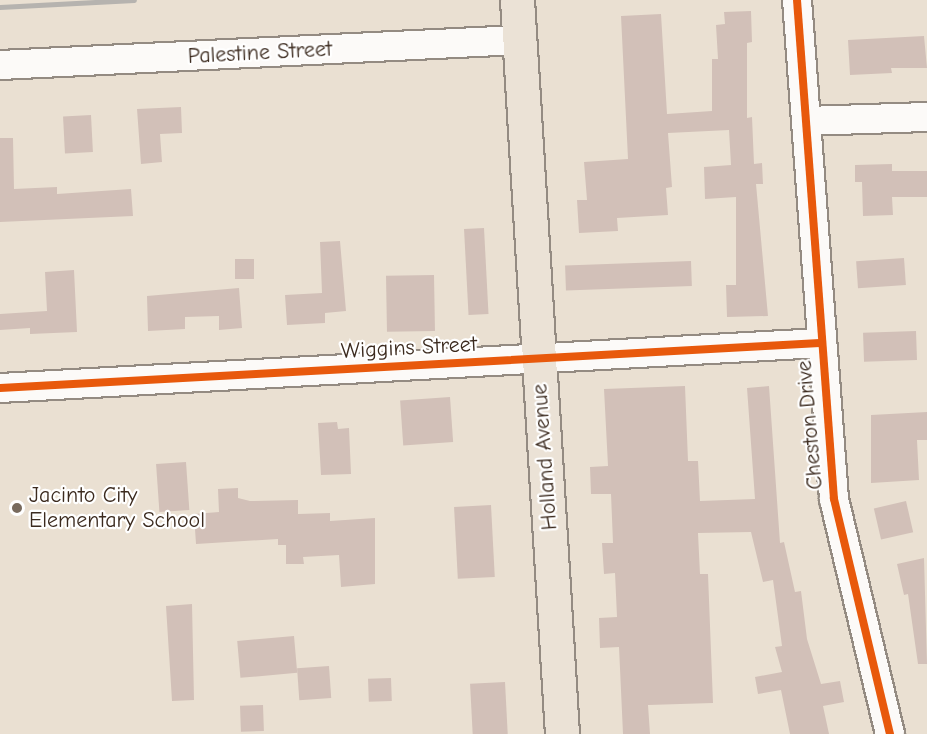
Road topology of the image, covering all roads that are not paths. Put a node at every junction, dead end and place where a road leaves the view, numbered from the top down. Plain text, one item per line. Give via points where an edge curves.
1 (517, 0) edge
2 (796, 0) edge
3 (519, 40) junction
4 (0, 65) edge
5 (927, 117) edge
6 (806, 122) junction
7 (820, 343) junction
8 (539, 358) junction
9 (0, 388) edge
10 (562, 734) edge
11 (890, 734) edge

1 - 3 main road, Holland Avenue
2 - 6 street, Cheston Drive
3 - 4 street, Palestine Street
3 - 8 main road, Holland Avenue
5 - 6 street
6 - 7 street, Cheston Drive
7 - 8 street, Wiggins Street
7 - 11 street, Cheston Drive via 834,499
8 - 9 street, Wiggins Street
8 - 10 main road, Holland Avenue

